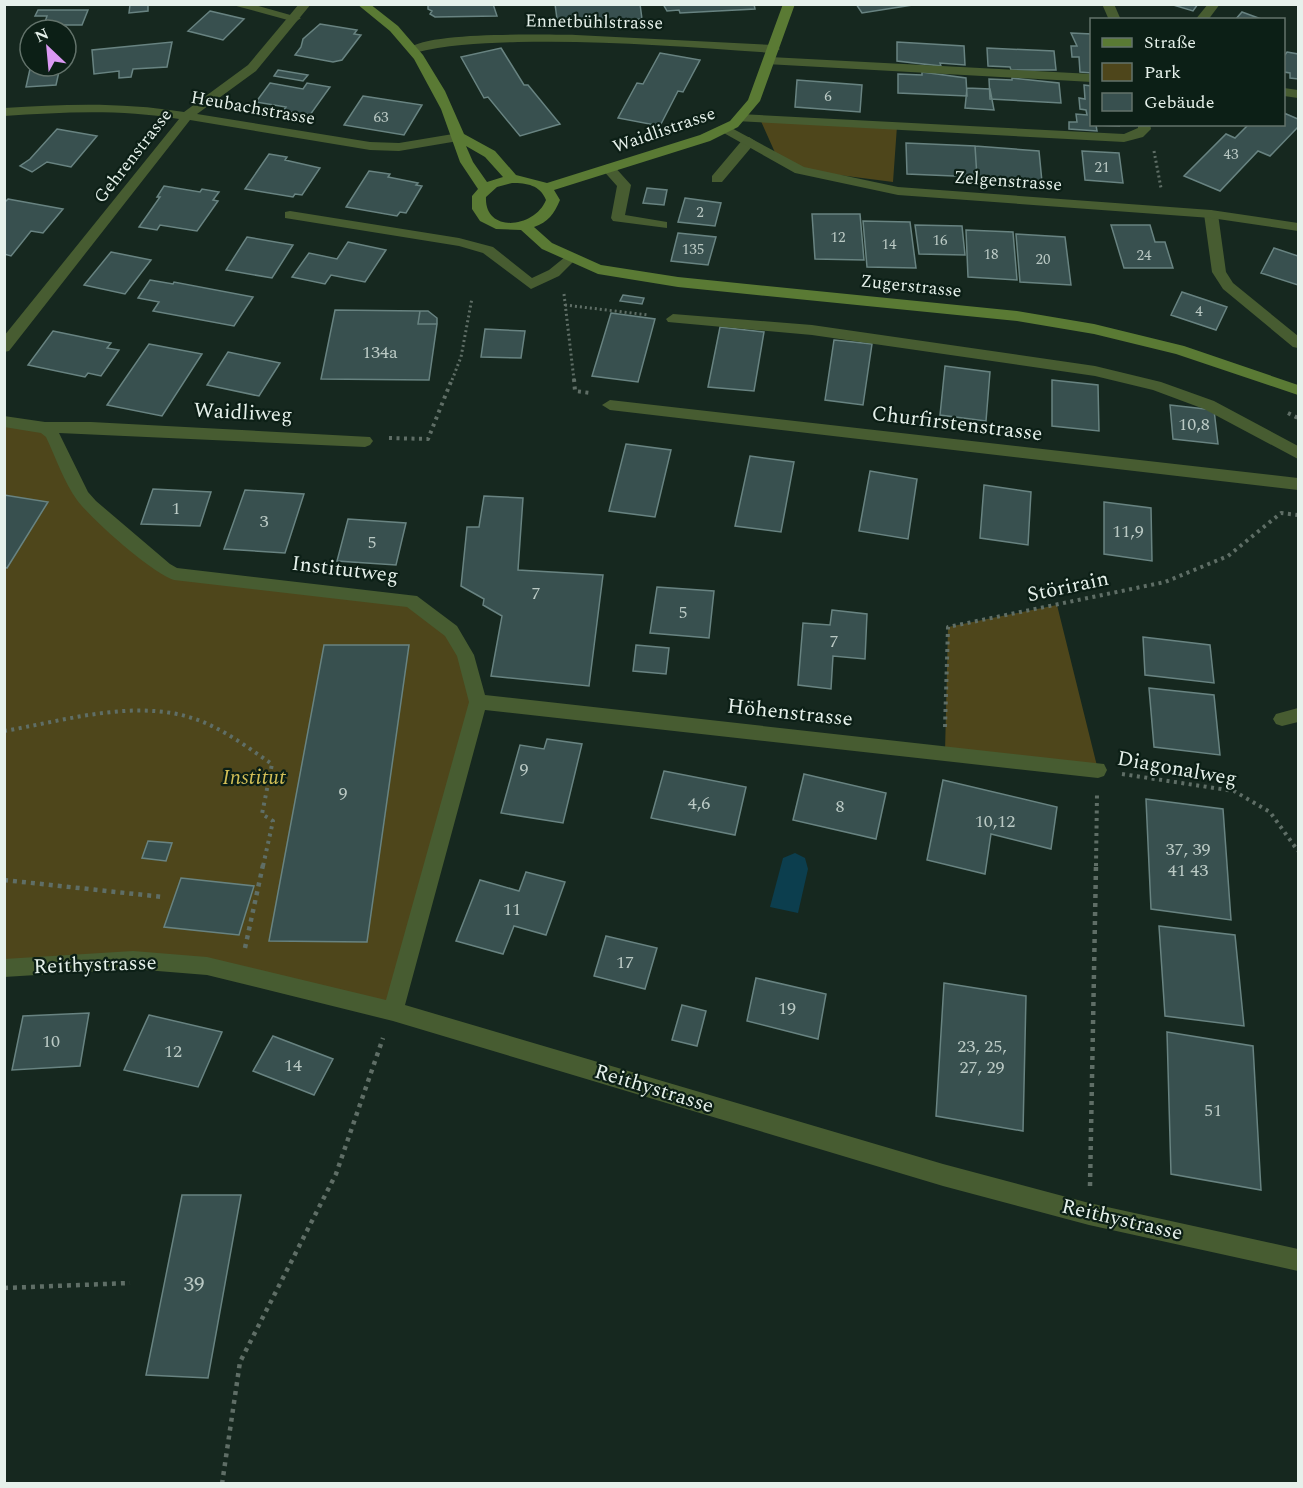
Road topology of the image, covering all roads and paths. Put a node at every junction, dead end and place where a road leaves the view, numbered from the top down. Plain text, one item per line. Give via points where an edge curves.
1 (234, 4) edge
2 (306, 4) edge
3 (362, 4) edge
4 (789, 4) edge
5 (1108, 4) edge
6 (1215, 4) edge
7 (295, 18) junction
8 (1114, 18) edge
9 (1203, 18) edge
10 (414, 49) junction
11 (772, 55) junction
12 (1090, 78) edge
13 (4, 112) edge
14 (188, 115) junction
15 (740, 118) junction
16 (1144, 127) edge
17 (726, 129) junction
18 (459, 137) junction
19 (749, 141) junction
20 (608, 168) junction
21 (512, 179) junction
22 (717, 179) dead end
23 (546, 188) junction
24 (485, 189) junction
25 (1166, 211) junction
26 (1211, 214) junction
27 (291, 215) dead end
28 (662, 225) dead end
29 (524, 226) junction
30 (1299, 227) edge
31 (570, 258) junction
32 (563, 286) dead end
33 (472, 298) dead end
34 (565, 305) junction
35 (673, 319) joint
36 (1299, 343) edge
37 (4, 347) edge
38 (1299, 390) edge
39 (575, 391) dead end
40 (610, 405) dead end
41 (4, 421) edge
42 (45, 428) junction
43 (365, 441) joint
44 (1299, 453) edge
45 (1299, 484) edge
46 (1299, 516) edge
47 (478, 702) junction
48 (4, 731) edge
49 (945, 752) junction
50 (1098, 770) junction
51 (1299, 851) edge
52 (4, 880) edge
53 (163, 897) dead end
54 (4, 968) edge
55 (236, 973) junction
56 (393, 1011) junction
57 (1089, 1214) junction
58 (1299, 1260) edge
59 (130, 1283) dead end
60 (4, 1288) edge
61 (222, 1484) edge

1 - 7 street
2 - 7 street, Gehrenstrasse
3 - 10 main road via 384,17
4 - 11 main road, Waidlistrasse
5 - 8 street
6 - 9 street
7 - 14 street, Gehrenstrasse via 252,68
10 - 11 street, Ennetbühlstrasse via 476,40 582,38
10 - 18 main road via 442,96
11 - 12 street, Ennetbühlstrasse
11 - 15 main road, Waidlistrasse via 754,101
13 - 14 street, Heubachstrasse via 82,107 137,108
14 - 18 street, Heubachstrasse via 370,146 399,147
14 - 37 street, Gehrenstrasse
15 - 16 street via 1124,138 1138,134
15 - 17 main road, Waidlistrasse
16 - 25 path via 1151,136
17 - 19 street, Zelgenstrasse
17 - 20 main road, Waidlistrasse
18 - 21 main road via 490,154
18 - 24 main road via 465,161
19 - 22 street
19 - 25 street, Zelgenstrasse via 800,170 898,191
20 - 23 main road, Waidlistrasse
20 - 28 street via 624,185 618,218
21 - 23 main road via 531,180
21 - 24 main road
23 - 29 main road via 553,200 549,213
24 - 29 main road via 477,203 482,217 500,226
25 - 26 street, Zelgenstrasse
26 - 30 street, Zelgenstrasse
26 - 36 street via 1219,272 1228,286
27 - 31 street via 488,250 531,284 554,273
29 - 31 main road, Zugerstrasse via 547,246
31 - 38 main road, Zugerstrasse via 598,269 678,282 1017,316 1094,329 1179,350
32 - 34 path
33 - 43 path via 461,357 428,439 372,437
34 - 35 path
34 - 39 path
35 - 44 street via 812,330 1095,371 1156,386 1209,405
40 - 45 street, Churfirstenstrasse
41 - 42 street
42 - 43 street, Waidliweg
42 - 47 street, Institutweg via 90,505 164,568 185,576 411,601 451,631 465,655
46 - 49 path, Störirain via 1281,513 1228,556 1165,582 948,627
47 - 49 street, Höhenstrasse
47 - 56 street
48 - 55 path via 152,710 190,717 272,764 262,814 273,821
49 - 50 street, Höhenstrasse
50 - 51 path, Diagonalweg via 1234,791 1270,812
50 - 57 path
52 - 53 path
54 - 55 street, Reithystrasse via 133,960 207,966
55 - 56 street, Reithystrasse
56 - 57 street, Reithystrasse via 943,1175
56 - 61 path via 336,1174 240,1362
57 - 58 street, Reithystrasse
59 - 60 path

